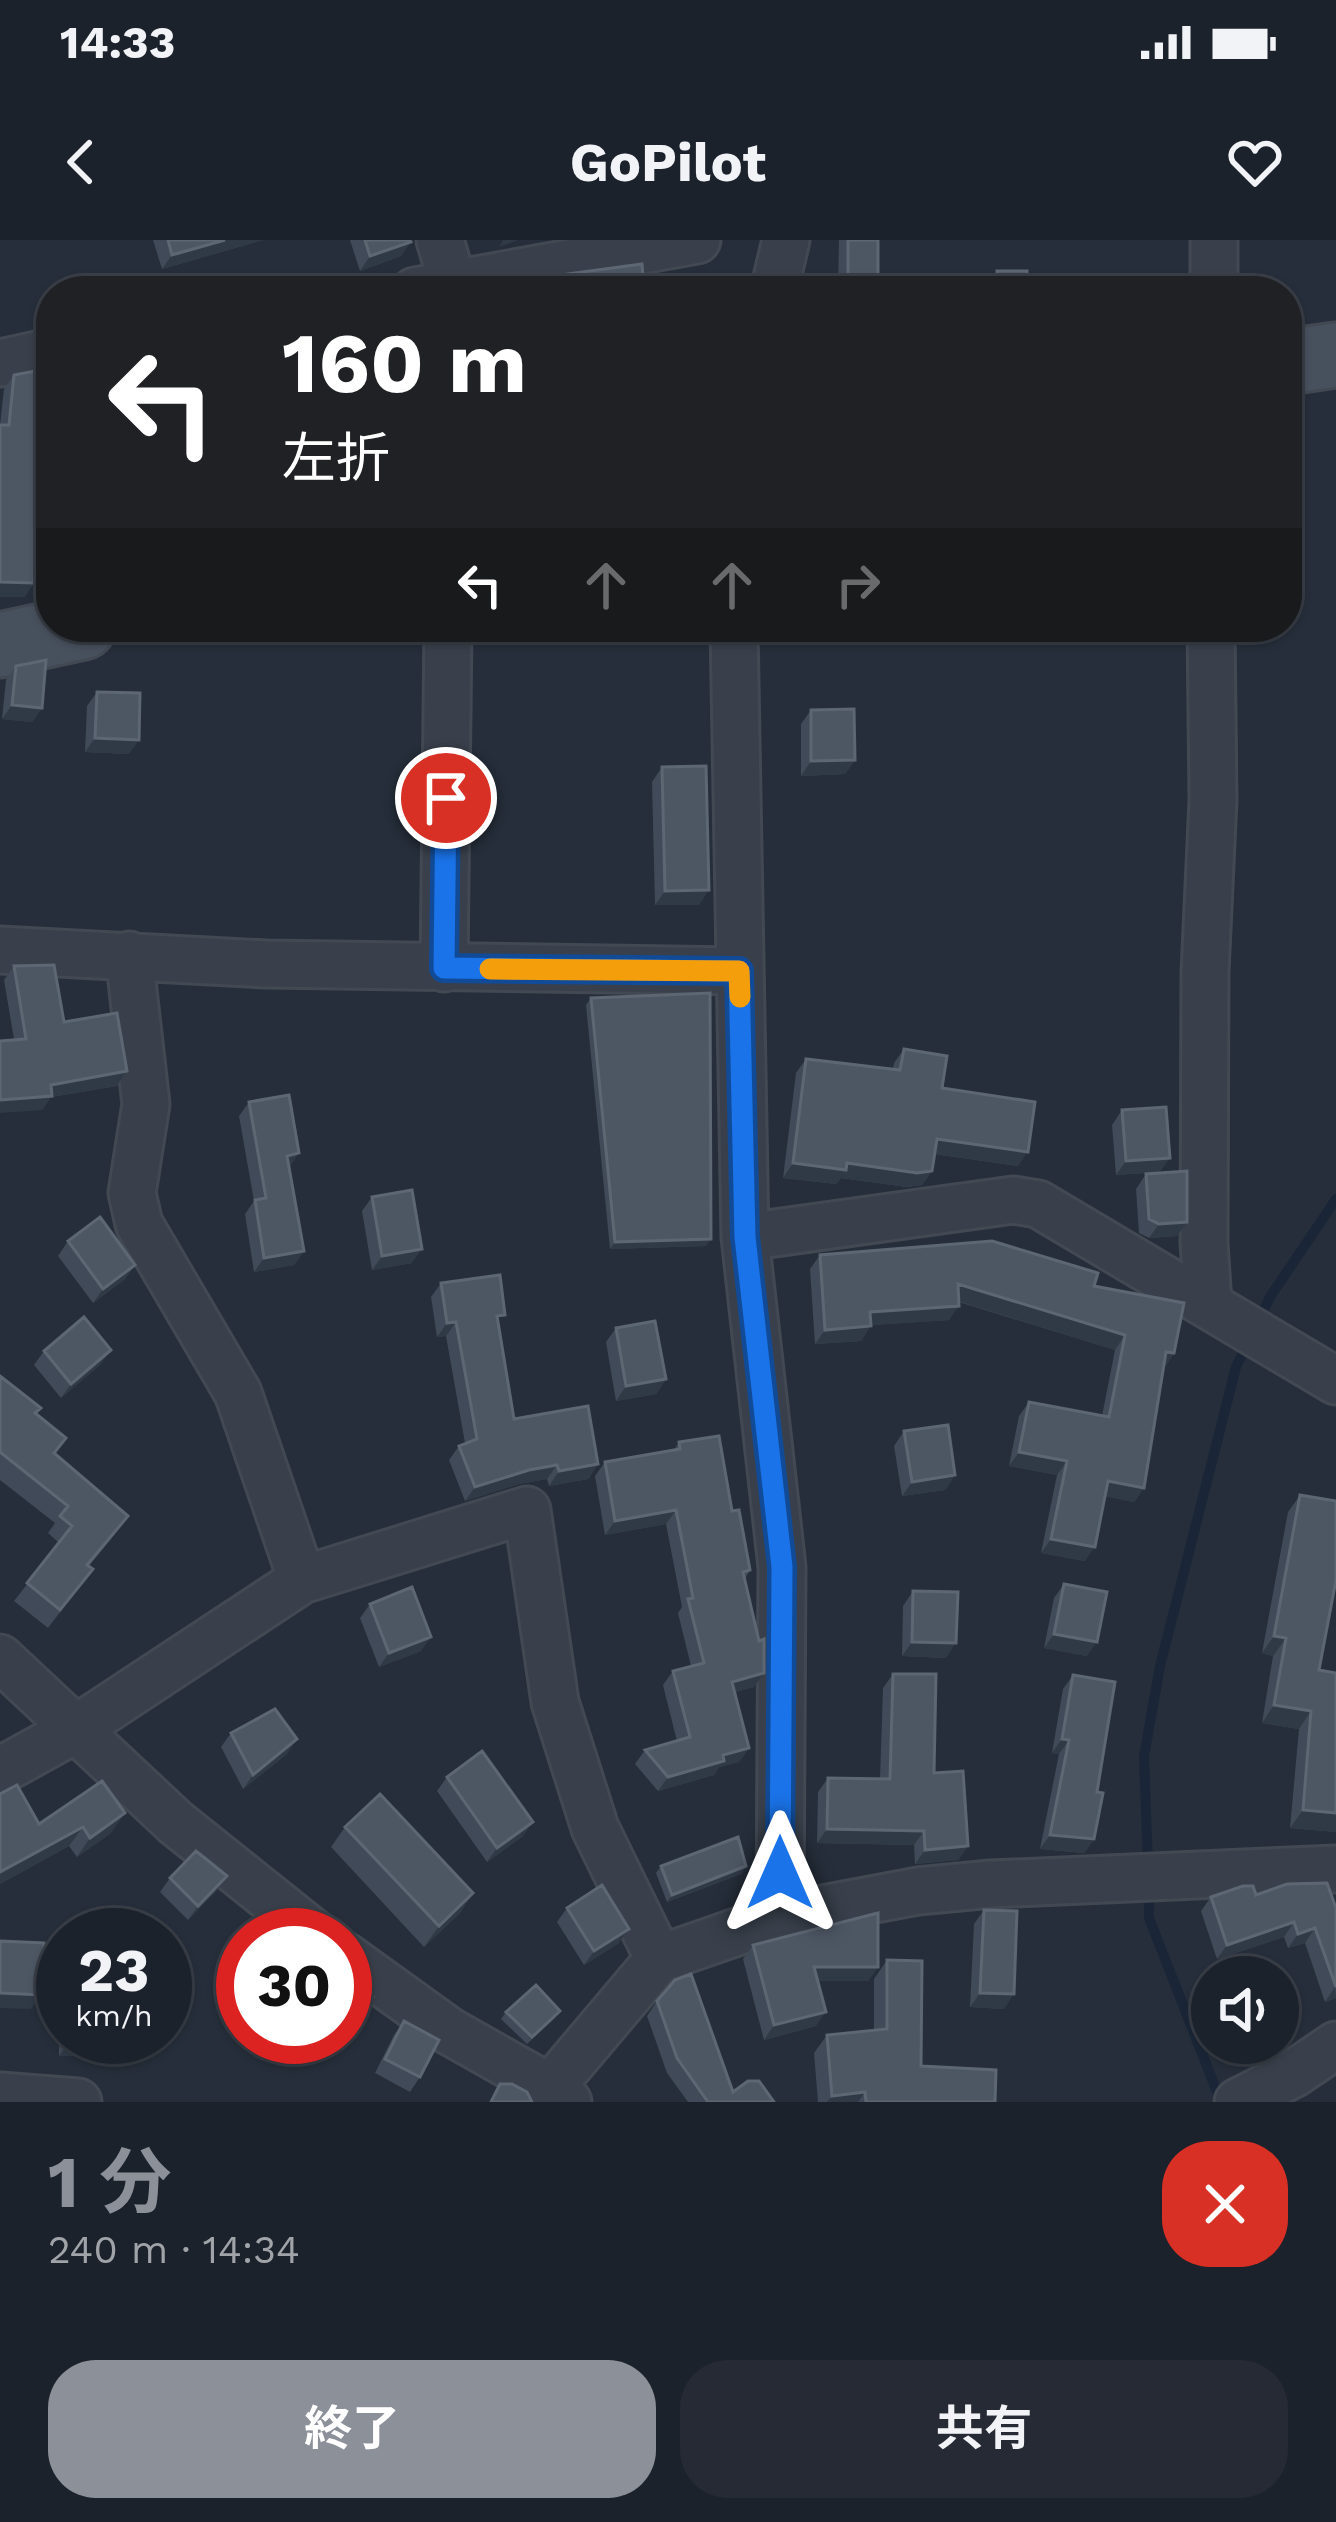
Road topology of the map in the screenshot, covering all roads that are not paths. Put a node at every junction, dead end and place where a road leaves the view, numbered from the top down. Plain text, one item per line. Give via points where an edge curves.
1 (440, 240) edge
2 (697, 240) edge
3 (786, 240) edge
4 (1214, 240) edge
5 (441, 276) edge
6 (510, 276) edge
7 (778, 276) edge
8 (1214, 276) edge
9 (36, 355) edge
10 (1336, 355) edge
11 (1302, 360) edge
12 (0, 363) edge
13 (36, 637) edge
14 (448, 642) edge
15 (734, 642) edge
16 (1211, 642) edge
17 (0, 645) edge
18 (0, 950) edge
19 (129, 956) junction
20 (444, 968) junction
21 (739, 971) junction
22 (745, 1237) junction
23 (1220, 1311) junction
24 (1336, 1381) edge
25 (302, 1580) junction
26 (0, 1658) edge
27 (76, 1729) junction
28 (0, 1772) edge
29 (1336, 1869) edge
30 (282, 1908) edge
31 (780, 1917) junction
32 (659, 1959) junction
33 (372, 1976) edge
34 (1336, 2045) edge
35 (0, 2096) edge
36 (554, 2097) edge
37 (1242, 2100) edge
38 (78, 2102) edge

1 - 5 street
2 - 6 street
3 - 7 street
4 - 8 street
9 - 12 street
10 - 11 street
13 - 17 street
14 - 20 street
15 - 21 street
16 - 23 street via 1204,1220
18 - 19 street
19 - 20 street
19 - 25 street via 146,1104 132,1193 139,1224 238,1393
20 - 21 street
21 - 22 street
22 - 23 street via 1012,1200 1038,1204
22 - 31 street via 782,1567
23 - 24 street
25 - 27 street
25 - 32 street via 527,1510 555,1702 596,1828
26 - 27 street
27 - 28 street
27 - 30 street
29 - 31 street via 918,1891
31 - 32 street
32 - 36 street
33 - 36 street
34 - 37 street
35 - 38 street

